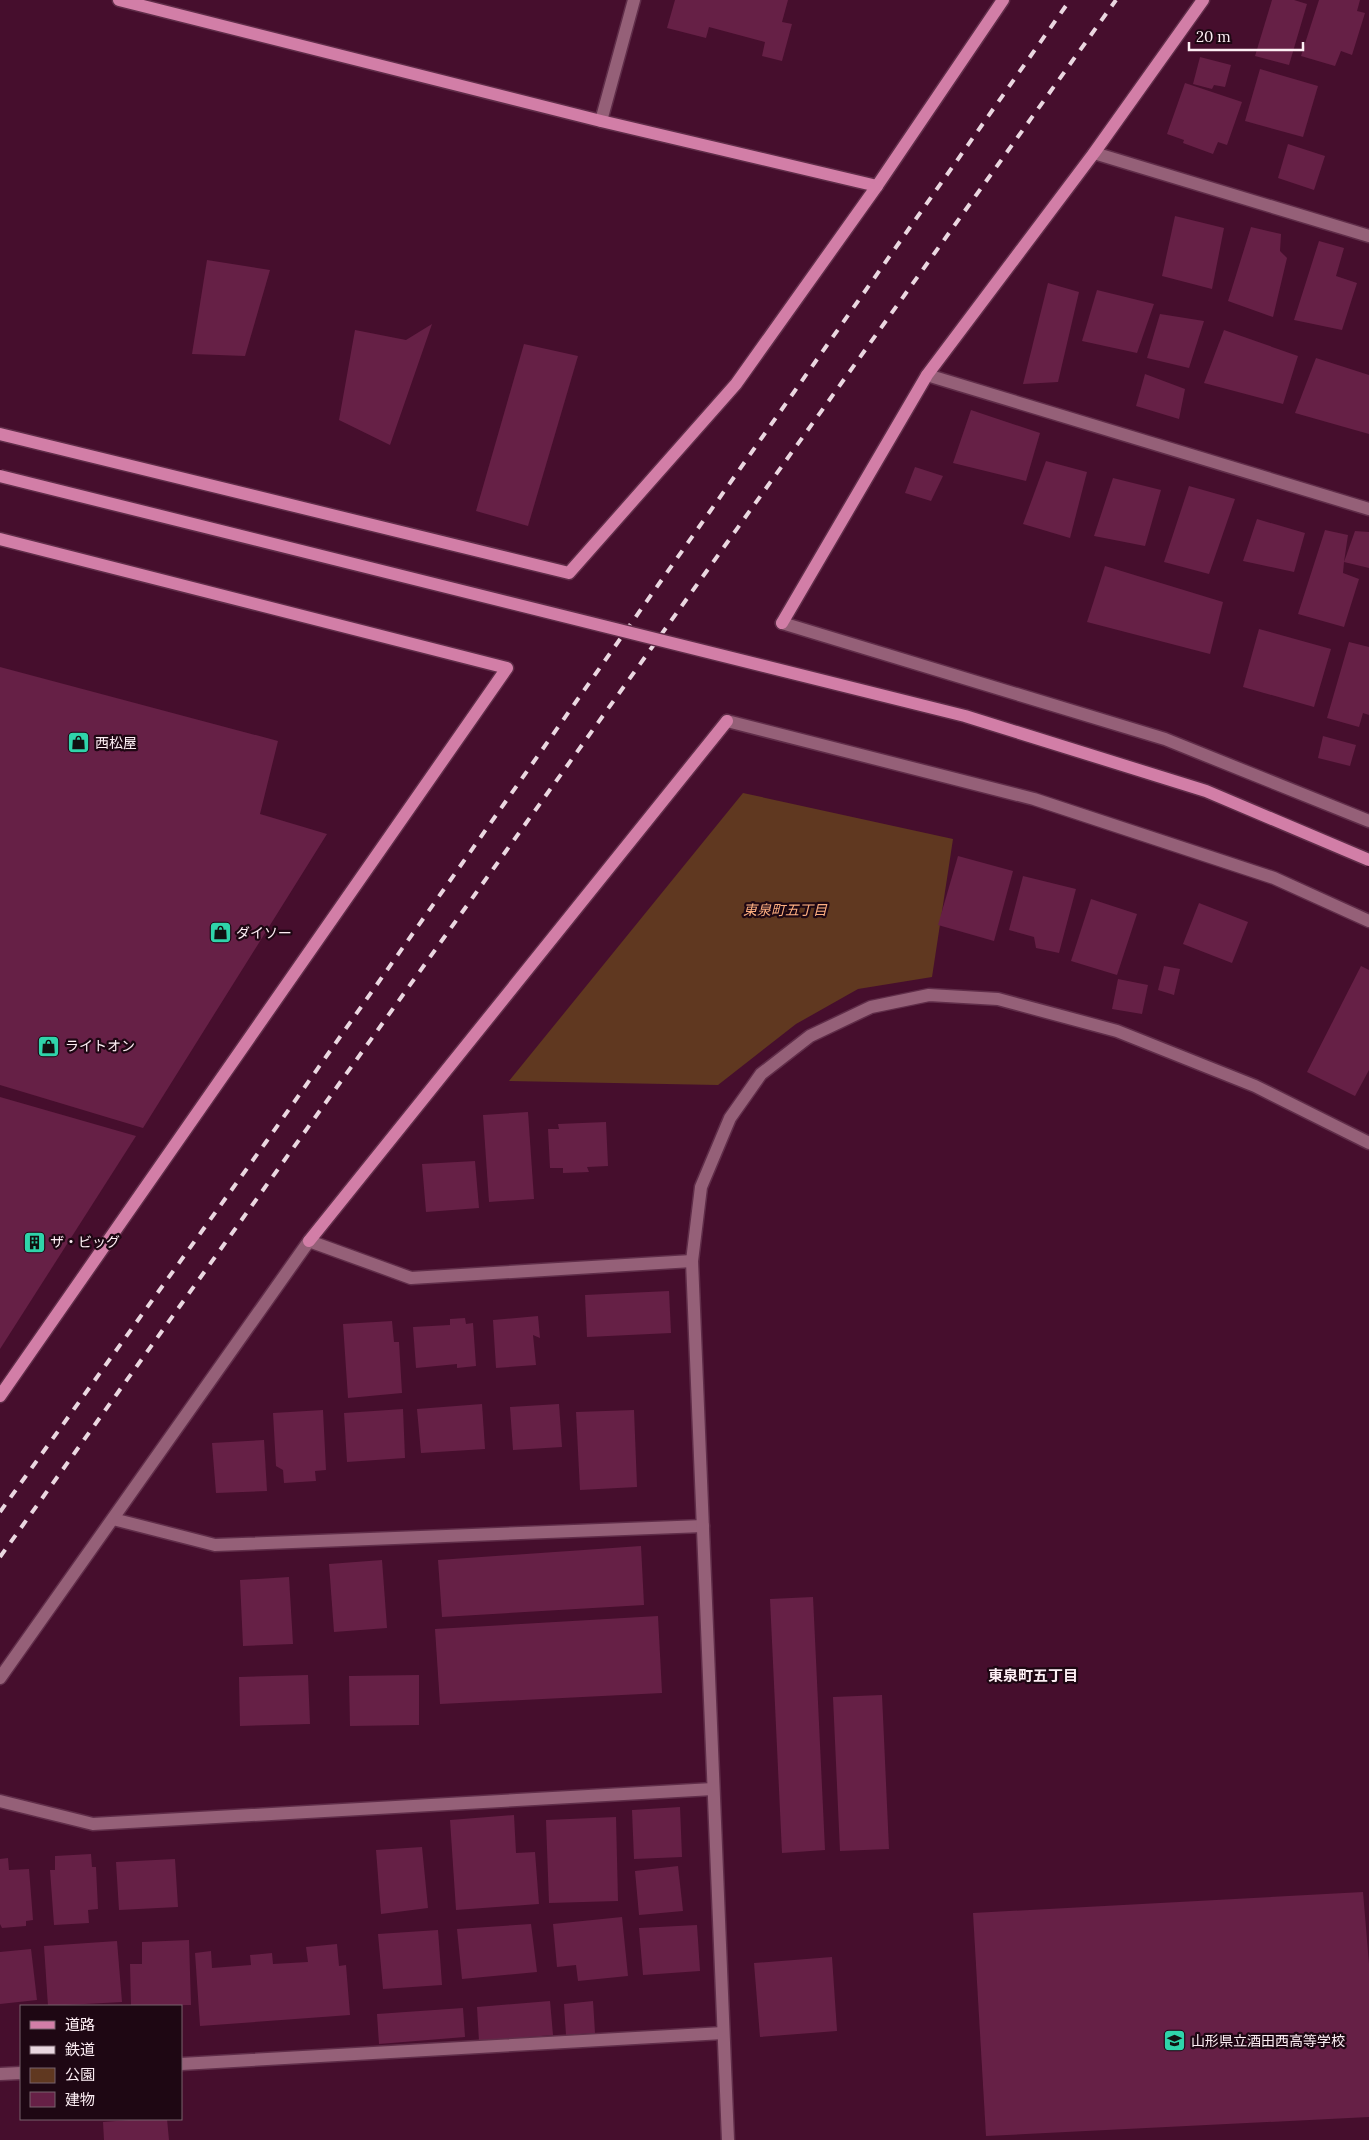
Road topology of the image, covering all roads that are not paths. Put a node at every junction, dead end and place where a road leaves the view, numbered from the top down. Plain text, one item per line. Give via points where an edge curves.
1 (119, 0) edge
2 (634, 0) edge
3 (1003, 0) edge
4 (1203, 0) edge
5 (602, 121) junction
6 (1094, 152) junction
7 (877, 186) junction
8 (1369, 236) edge
9 (927, 375) junction
10 (0, 434) edge
11 (0, 476) edge
12 (1369, 509) edge
13 (0, 539) edge
14 (1369, 821) edge
15 (1369, 860) edge
16 (1369, 921) edge
17 (1369, 1143) edge
18 (309, 1241) junction
19 (692, 1261) junction
20 (0, 1396) edge
21 (113, 1519) junction
22 (703, 1526) junction
23 (0, 1678) edge
24 (713, 1789) junction
25 (0, 1802) edge
26 (723, 2033) junction
27 (182, 2064) edge
28 (20, 2073) edge
29 (0, 2074) edge
30 (728, 2140) edge

1 - 5 street
2 - 5 street
3 - 7 street
4 - 6 street
5 - 7 street
6 - 8 street
6 - 9 street
7 - 10 street via 736,384 569,573
9 - 12 street
9 - 14 street via 782,623 1165,739
11 - 15 street, bridge via 965,716 1206,791
13 - 20 street via 507,668
16 - 18 street via 1274,878 1034,799 727,721
17 - 19 street via 1255,1086 1117,1031 998,999 929,995 871,1007 810,1036 762,1074 730,1118 701,1186
18 - 19 street via 411,1278
18 - 21 street
19 - 22 street
21 - 22 street via 215,1545
21 - 23 street
22 - 24 street
24 - 25 street via 93,1824
24 - 26 street
26 - 27 street
26 - 30 street
28 - 29 street

